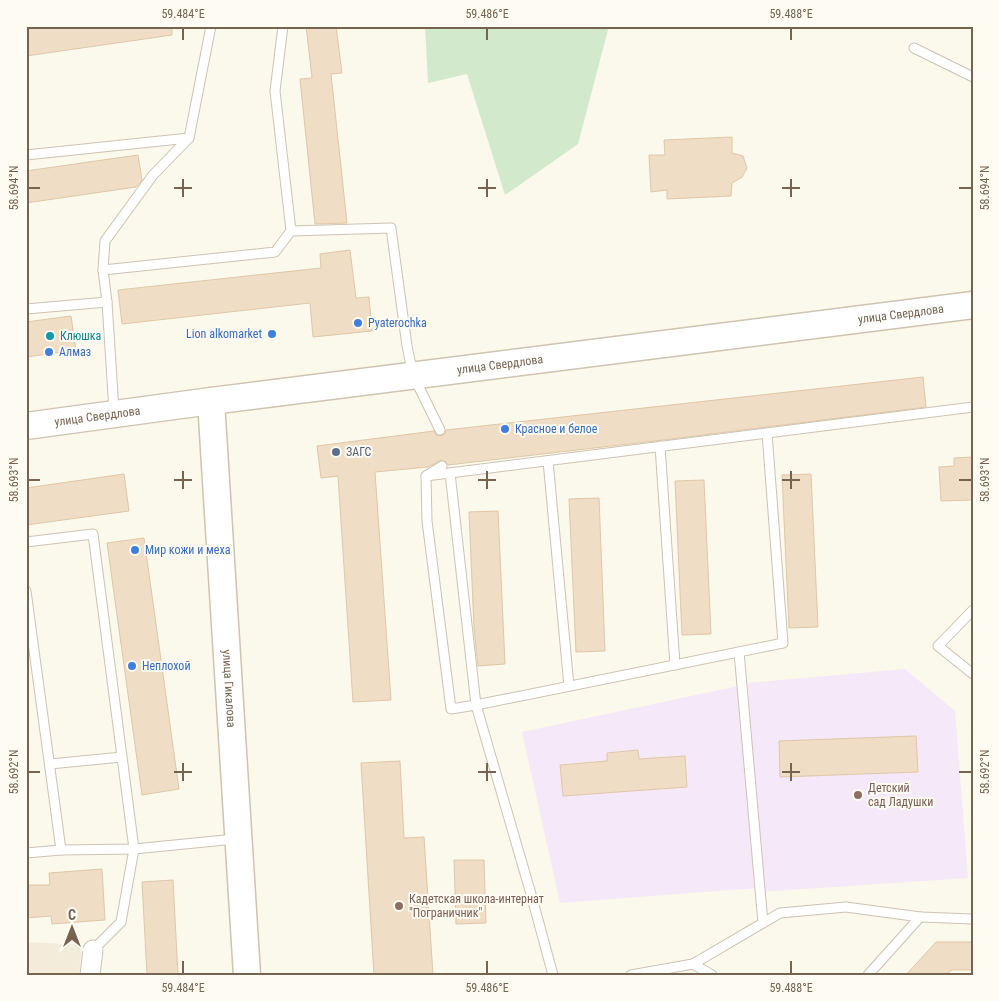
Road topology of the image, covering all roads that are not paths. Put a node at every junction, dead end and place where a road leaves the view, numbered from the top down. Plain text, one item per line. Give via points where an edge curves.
1 (210, 26) edge
2 (283, 26) edge
3 (914, 48) dead end
4 (973, 77) edge
5 (189, 138) junction
6 (26, 155) edge
7 (291, 231) junction
8 (104, 270) junction
9 (107, 302) junction
10 (973, 306) edge
11 (26, 309) edge
12 (413, 375) junction
13 (211, 401) junction
14 (973, 407) edge
15 (114, 414) junction
16 (26, 426) edge
17 (440, 430) dead end
18 (767, 433) junction
19 (660, 446) junction
20 (548, 460) junction
21 (442, 466) dead end
22 (450, 473) junction
23 (426, 476) junction
24 (26, 542) edge
25 (26, 591) edge
26 (973, 610) edge
27 (739, 652) junction
28 (676, 664) junction
29 (973, 674) edge
30 (569, 686) junction
31 (476, 705) junction
32 (122, 757) junction
33 (50, 764) junction
34 (239, 838) junction
35 (134, 849) junction
36 (61, 850) junction
37 (26, 853) edge
38 (920, 917) junction
39 (973, 919) edge
40 (763, 923) junction
41 (93, 950) joint
42 (693, 964) junction
43 (90, 975) edge
44 (247, 975) edge
45 (553, 975) edge
46 (631, 975) edge
47 (712, 975) edge
48 (868, 975) edge

1 - 5 lane
2 - 7 lane via 275,91
3 - 4 lane
5 - 6 lane
5 - 8 lane via 154,175 105,241
7 - 8 lane via 275,252
7 - 12 lane via 391,228
8 - 9 lane
9 - 11 lane
9 - 15 lane
10 - 12 street, улица Свердлова
12 - 13 street, улица Свердлова
12 - 17 lane
13 - 15 street, улица Свердлова
13 - 34 street, улица Гикалова
14 - 18 lane
15 - 16 street, улица Свердлова
18 - 19 lane
18 - 27 lane via 783,643
19 - 20 lane
19 - 28 lane
20 - 22 lane
20 - 30 lane
21 - 23 lane
22 - 23 lane
22 - 31 lane
23 - 31 lane via 427,521 451,709
24 - 32 lane via 93,534
25 - 33 lane
26 - 29 lane via 938,646
27 - 28 lane
27 - 40 lane
28 - 30 lane
30 - 31 lane
31 - 45 lane
32 - 33 lane
32 - 35 lane
33 - 36 lane
34 - 35 lane
34 - 44 street, улица Гикалова
35 - 36 lane
35 - 41 lane via 121,922
36 - 37 lane
38 - 39 lane
38 - 40 lane via 846,907 780,913
38 - 48 lane
40 - 42 lane
41 - 43 street
42 - 46 lane
42 - 47 lane

